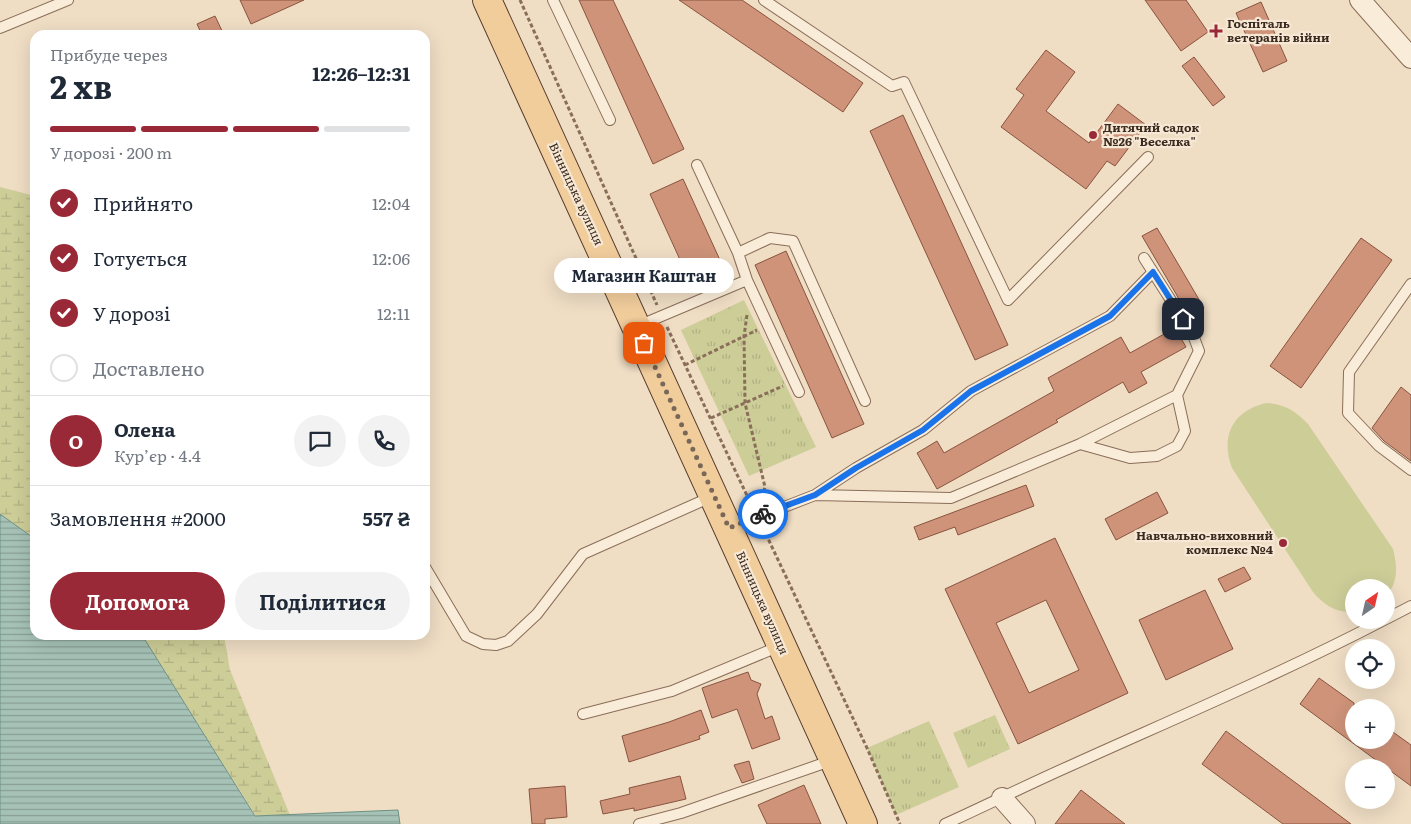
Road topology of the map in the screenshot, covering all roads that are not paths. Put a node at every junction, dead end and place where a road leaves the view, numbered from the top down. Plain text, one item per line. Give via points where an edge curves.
1 (68, 0) edge
2 (488, 0) edge
3 (553, 0) edge
4 (764, 0) edge
5 (1360, 0) edge
6 (0, 28) edge
7 (1411, 58) edge
8 (610, 120) dead end
9 (1148, 157) dead end
10 (697, 165) dead end
11 (738, 253) junction
12 (1144, 258) dead end
13 (1153, 272) junction
14 (749, 284) junction
15 (1411, 284) edge
16 (637, 326) junction
17 (799, 392) dead end
18 (1177, 395) junction
19 (865, 401) dead end
20 (1080, 444) junction
21 (1411, 470) edge
22 (815, 495) junction
23 (715, 496) junction
24 (729, 528) junction
25 (430, 575) edge
26 (1411, 606) edge
27 (1395, 614) edge
28 (1366, 629) edge
29 (781, 646) junction
30 (583, 714) dead end
31 (834, 759) junction
32 (1002, 798) junction
33 (639, 824) edge
34 (863, 824) edge
35 (945, 824) edge
36 (1025, 824) edge

1 - 6 lane
2 - 16 main road, Вінницька вулиця
3 - 8 lane
4 - 9 lane via 892,86 904,82 1008,300
5 - 7 street
10 - 11 lane
11 - 14 lane
11 - 19 lane via 770,238 793,241
12 - 13 lane
13 - 18 lane via 1193,335 1199,351
13 - 22 lane via 1110,316 971,391 923,430
14 - 16 lane
14 - 17 lane
15 - 21 lane via 1349,372 1348,413 1379,446
16 - 23 main road, Вінницька вулиця
18 - 20 lane
18 - 20 lane via 1185,431 1177,446 1156,456 1130,458
20 - 22 lane via 950,498
22 - 24 lane
23 - 24 main road, Вінницька вулиця
23 - 25 lane via 583,554 537,614 508,641 496,645 483,644 466,636
24 - 29 main road, Вінницька вулиця
26 - 27 lane
28 - 32 lane via 1229,696
29 - 30 lane via 672,691
29 - 31 main road, Вінницька вулиця
31 - 33 lane via 681,813
31 - 34 main road, Вінницька вулиця
32 - 35 lane
32 - 36 street

